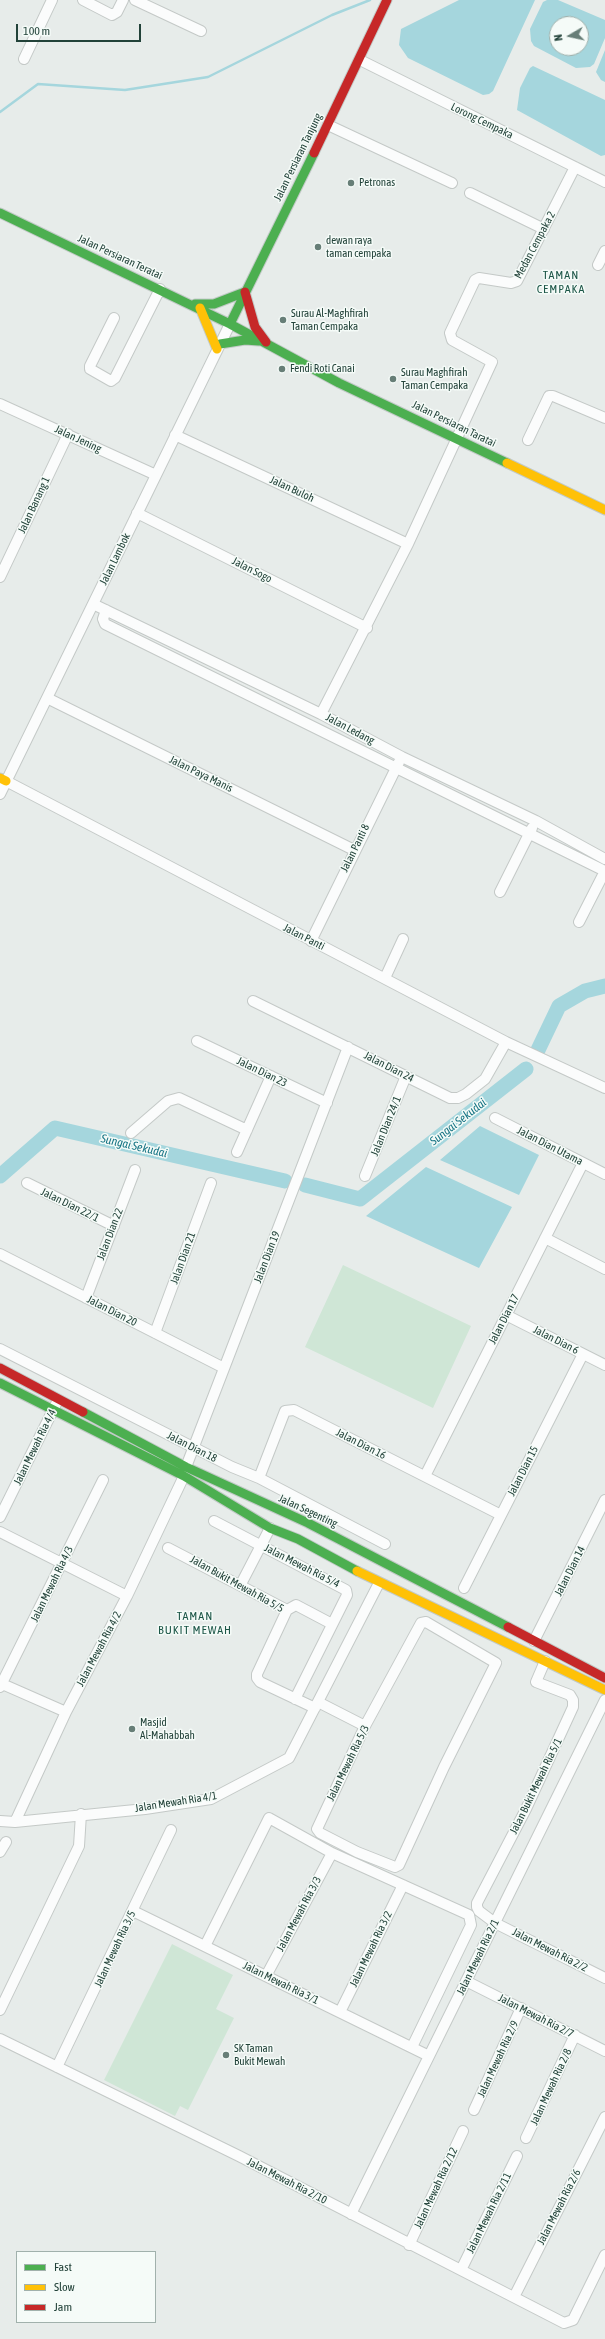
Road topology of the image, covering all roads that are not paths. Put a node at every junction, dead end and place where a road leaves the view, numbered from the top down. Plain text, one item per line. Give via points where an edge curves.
1 (52, 0) edge
2 (82, 0) edge
3 (123, 0) edge
4 (135, 0) edge
5 (387, 0) edge
6 (200, 32) dead end
7 (24, 59) dead end
8 (360, 60) junction
9 (328, 124) junction
10 (575, 167) junction
11 (605, 182) edge
12 (452, 183) dead end
13 (470, 193) dead end
14 (0, 213) edge
15 (544, 229) junction
16 (605, 251) edge
17 (598, 265) dead end
18 (160, 289) junction
19 (245, 292) junction
20 (190, 303) junction
21 (200, 308) junction
22 (114, 318) dead end
23 (230, 324) junction
24 (266, 342) junction
25 (218, 347) junction
26 (0, 404) edge
27 (605, 418) edge
28 (68, 434) junction
29 (176, 435) junction
30 (458, 439) junction
31 (528, 440) dead end
32 (156, 475) junction
33 (605, 510) edge
34 (137, 513) junction
35 (408, 544) junction
36 (0, 577) edge
37 (93, 604) junction
38 (106, 610) junction
39 (367, 628) junction
40 (47, 698) junction
41 (321, 714) junction
42 (402, 757) junction
43 (396, 768) junction
44 (3, 780) edge
45 (0, 794) edge
46 (536, 821) junction
47 (529, 833) junction
48 (354, 850) junction
49 (605, 858) edge
50 (605, 871) edge
51 (500, 892) dead end
52 (579, 922) dead end
53 (403, 939) dead end
54 (311, 941) junction
55 (385, 978) junction
56 (253, 1001) dead end
57 (197, 1041) dead end
58 (506, 1042) junction
59 (348, 1047) junction
60 (271, 1076) junction
61 (406, 1076) junction
62 (605, 1088) edge
63 (327, 1103) junction
64 (495, 1118) dead end
65 (247, 1130) junction
66 (131, 1133) dead end
67 (237, 1152) dead end
68 (583, 1163) junction
69 (135, 1170) dead end
70 (605, 1174) edge
71 (365, 1176) dead end
72 (27, 1183) dead end
73 (211, 1183) dead end
74 (114, 1226) junction
75 (545, 1238) junction
76 (0, 1254) edge
77 (605, 1268) edge
78 (86, 1298) junction
79 (506, 1315) junction
80 (155, 1333) junction
81 (0, 1350) edge
82 (583, 1354) junction
83 (605, 1365) edge
84 (0, 1368) edge
85 (224, 1368) junction
86 (0, 1384) edge
87 (59, 1398) junction
88 (53, 1410) junction
89 (194, 1447) junction
90 (185, 1471) junction
91 (425, 1476) junction
92 (259, 1478) junction
93 (103, 1480) dead end
94 (605, 1500) edge
95 (501, 1515) junction
96 (0, 1517) edge
97 (601, 1518) edge
98 (214, 1521) dead end
99 (302, 1521) junction
100 (270, 1528) junction
101 (0, 1532) edge
102 (298, 1539) junction
103 (385, 1544) dead end
104 (261, 1545) junction
105 (352, 1546) junction
106 (168, 1548) dead end
107 (62, 1563) junction
108 (342, 1563) junction
109 (379, 1583) junction
110 (241, 1584) junction
111 (464, 1588) dead end
112 (127, 1596) junction
113 (288, 1610) junction
114 (332, 1624) junction
115 (534, 1641) junction
116 (545, 1661) junction
117 (605, 1677) edge
118 (1, 1685) edge
119 (605, 1690) edge
120 (295, 1699) junction
121 (605, 1700) edge
122 (316, 1705) junction
123 (66, 1712) junction
124 (365, 1726) junction
125 (81, 1814) junction
126 (0, 1821) edge
127 (15, 1822) junction
128 (171, 1830) dead end
129 (6, 1842) dead end
130 (0, 1852) edge
131 (332, 1853) junction
132 (403, 1885) junction
133 (133, 1911) junction
134 (495, 1922) junction
135 (205, 1946) junction
136 (266, 1976) junction
137 (605, 1978) edge
138 (466, 1981) junction
139 (521, 2008) junction
140 (0, 2010) edge
141 (340, 2012) junction
142 (575, 2036) junction
143 (0, 2039) edge
144 (412, 2047) junction
145 (605, 2051) edge
146 (429, 2056) junction
147 (57, 2067) junction
148 (474, 2110) dead end
149 (605, 2117) edge
150 (463, 2131) dead end
151 (526, 2138) dead end
152 (517, 2156) dead end
153 (351, 2214) junction
154 (409, 2245) junction
155 (605, 2255) edge
156 (461, 2270) junction
157 (514, 2297) junction

1 - 7 street
2 - 3 street via 112,15 117,12
4 - 6 street
5 - 8 street, Jalan Persiaran Tanjung
8 - 9 street, Jalan Persiaran Tanjung
8 - 10 street, Lorong Cempaka
9 - 12 street
9 - 19 street, Jalan Persiaran Tanjung
10 - 11 street, Lorong Cempaka
10 - 15 street, Medan Cempaka 2
13 - 15 street
14 - 18 street, Jalan Persiaran Teratai
15 - 30 street, Medan Cempaka 2 via 517,281 511,284 479,278 475,280 450,333 452,340 492,362
16 - 17 street
18 - 20 street, Jalan Persiaran Teratai
18 - 22 street via 115,378 111,381 90,369 90,366
19 - 20 street via 214,304
19 - 23 street, Jalan Persiaran Tanjung
19 - 24 street via 255,327
20 - 21 street, Jalan Persiaran Teratai
21 - 23 street, Jalan Persiaran Teratai
21 - 25 street
23 - 24 street, Jalan Persiaran Taratai
23 - 25 street, Jalan Lambok
24 - 25 street via 245,340
24 - 30 street, Jalan Persiaran Taratai via 339,383
25 - 29 street, Jalan Lambok
26 - 28 street, Jalan Jening
27 - 31 street via 549,396
28 - 32 street, Jalan Jening
28 - 36 street, Jalan Banang 1
29 - 32 street, Jalan Lambok
29 - 35 street, Jalan Buloh
30 - 33 street, Jalan Persiaran Taratai
30 - 35 street
32 - 34 street, Jalan Lambok
34 - 37 street, Jalan Lambok
34 - 39 street, Jalan Sogo
35 - 39 street
37 - 38 street, Jalan Ledang
37 - 40 street, Jalan Lambok
38 - 41 street, Jalan Ledang
38 - 43 street via 103,619 105,624
39 - 41 street
40 - 44 street, Jalan Lambok
40 - 48 street, Jalan Paya Manis
41 - 42 street, Jalan Ledang
42 - 43 street, Jalan Panti 8
42 - 46 street, Jalan Ledang
43 - 47 street
43 - 48 street, Jalan Panti 8
44 - 45 street, Jalan Lambok
44 - 54 street, Jalan Panti
46 - 47 street
46 - 49 street, Jalan Ledang
47 - 50 street
47 - 51 street
48 - 54 street, Jalan Panti 8
50 - 52 street
53 - 55 street
54 - 55 street, Jalan Panti
55 - 58 street, Jalan Panti
56 - 59 street, Jalan Dian 24
57 - 60 street, Jalan Dian 23
58 - 61 street, Jalan Dian 24 via 486,1079 458,1098 450,1098
58 - 62 street, Jalan Panti
59 - 61 street, Jalan Dian 24
59 - 63 street, Jalan Dian 19
60 - 63 street, Jalan Dian 23
60 - 65 street
61 - 71 street, Jalan Dian 24/1
63 - 85 street, Jalan Dian 19
64 - 68 street, Jalan Dian Utama
65 - 66 street via 179,1098 168,1101
65 - 67 street
68 - 70 street, Jalan Dian Utama
68 - 75 street, Jalan Dian 17
69 - 74 street, Jalan Dian 22
72 - 74 street, Jalan Dian 22/1
73 - 80 street, Jalan Dian 21
74 - 78 street, Jalan Dian 22
75 - 77 street
75 - 79 street, Jalan Dian 17
76 - 78 street, Jalan Dian 20
78 - 80 street, Jalan Dian 20
79 - 82 street, Jalan Dian 6
79 - 91 street, Jalan Dian 17
80 - 85 street, Jalan Dian 20
81 - 89 street, Jalan Dian 18
82 - 83 street, Jalan Dian 6
82 - 95 street, Jalan Dian 15
84 - 87 street, Jalan Segenting
85 - 89 street, Jalan Dian 19
86 - 88 street, Jalan Segenting
87 - 88 street, Jalan Mewah Ria 4/4
87 - 90 street, Jalan Segenting
88 - 90 street, Jalan Segenting
88 - 96 street, Jalan Mewah Ria 4/4
89 - 90 street, Jalan Dian 19
89 - 92 street, Jalan Dian 18
90 - 99 street, Jalan Segenting
90 - 100 street, Jalan Segenting
90 - 112 street, Jalan Mewah Ria 4/2
91 - 92 street, Jalan Dian 16 via 289,1409 285,1411
91 - 95 street, Jalan Dian 16
92 - 103 street, Jalan Dian 18
93 - 107 street, Jalan Mewah Ria 4/3
94 - 97 street, Jalan Dian 14
95 - 111 street, Jalan Dian 15
97 - 115 street, Jalan Dian 14
98 - 104 street, Jalan Mewah Ria 5/4
99 - 102 street via 310,1529 309,1535 304,1539
99 - 105 street, Jalan Segenting
100 - 102 street, Jalan Segenting
100 - 104 street
101 - 107 street
102 - 108 street, Jalan Segenting
104 - 110 street
104 - 114 street, Jalan Mewah Ria 5/4 via 343,1587 347,1595
105 - 108 street via 340,1545 336,1549
105 - 115 street, Jalan Segenting
106 - 110 street, Jalan Bukit Mewah Ria 5/5
107 - 112 street
107 - 118 street, Jalan Mewah Ria 4/3
108 - 109 street, Jalan Segenting
109 - 116 street, Jalan Segenting
109 - 122 street, Jalan Mewah Ria 4/1
110 - 113 street, Jalan Bukit Mewah Ria 5/5
112 - 123 street, Jalan Mewah Ria 4/2
113 - 114 street via 296,1605
113 - 120 street, Jalan Bukit Mewah Ria 5/5 via 257,1678
114 - 120 street, Jalan Mewah Ria 5/4
115 - 117 street, Jalan Segenting
116 - 119 street, Jalan Segenting
116 - 134 street, Jalan Bukit Mewah Ria 5/1 via 536,1682 570,1695 573,1707 526,1809 477,1903 479,1911
118 - 123 street
120 - 122 street, Jalan Bukit Mewah Ria 5/5
121 - 134 street, Jalan Mewah Ria 2/1
122 - 124 street, Jalan Bukit Mewah Ria 5/5
122 - 125 street, Jalan Mewah Ria 4/1 via 289,1758 221,1796 145,1808
123 - 127 street, Jalan Mewah Ria 4/2
124 - 124 street, Jalan Mewah Ria 5/3 via 421,1623 426,1622 496,1663 398,1865 392,1866 350,1849 317,1829
125 - 127 street, Jalan Mewah Ria 4/1
125 - 140 street via 79,1846
126 - 127 street, Jalan Mewah Ria 4/1
128 - 133 street, Jalan Mewah Ria 3/5
129 - 130 street
131 - 132 street
131 - 135 street via 269,1818
131 - 136 street, Jalan Mewah Ria 3/3
132 - 141 street, Jalan Mewah Ria 3/2
132 - 144 street via 469,1914 471,1919 471,1925
133 - 135 street, Jalan Mewah Ria 3/1
133 - 147 street, Jalan Mewah Ria 3/5
134 - 137 street, Jalan Mewah Ria 2/2
134 - 138 street, Jalan Mewah Ria 2/1
135 - 136 street, Jalan Mewah Ria 3/1
136 - 141 street, Jalan Mewah Ria 3/1
138 - 139 street, Jalan Mewah Ria 2/7
138 - 146 street, Jalan Mewah Ria 2/1
139 - 142 street, Jalan Mewah Ria 2/7
139 - 148 street, Jalan Mewah Ria 2/9
141 - 144 street, Jalan Mewah Ria 3/1
142 - 145 street, Jalan Mewah Ria 2/7
142 - 151 street, Jalan Mewah Ria 2/8
143 - 147 street, Jalan Mewah Ria 2/10
144 - 146 street, Jalan Mewah Ria 3/1
146 - 153 street, Jalan Mewah Ria 2/1
147 - 153 street, Jalan Mewah Ria 2/10
149 - 157 street, Jalan Mewah Ria 2/6
150 - 154 street, Jalan Mewah Ria 2/12
152 - 156 street, Jalan Mewah Ria 2/11
153 - 154 street, Jalan Mewah Ria 2/10
154 - 156 street, Jalan Mewah Ria 2/10
155 - 157 street, Jalan Mewah Ria 2/10 via 573,2320 564,2323
156 - 157 street, Jalan Mewah Ria 2/10

